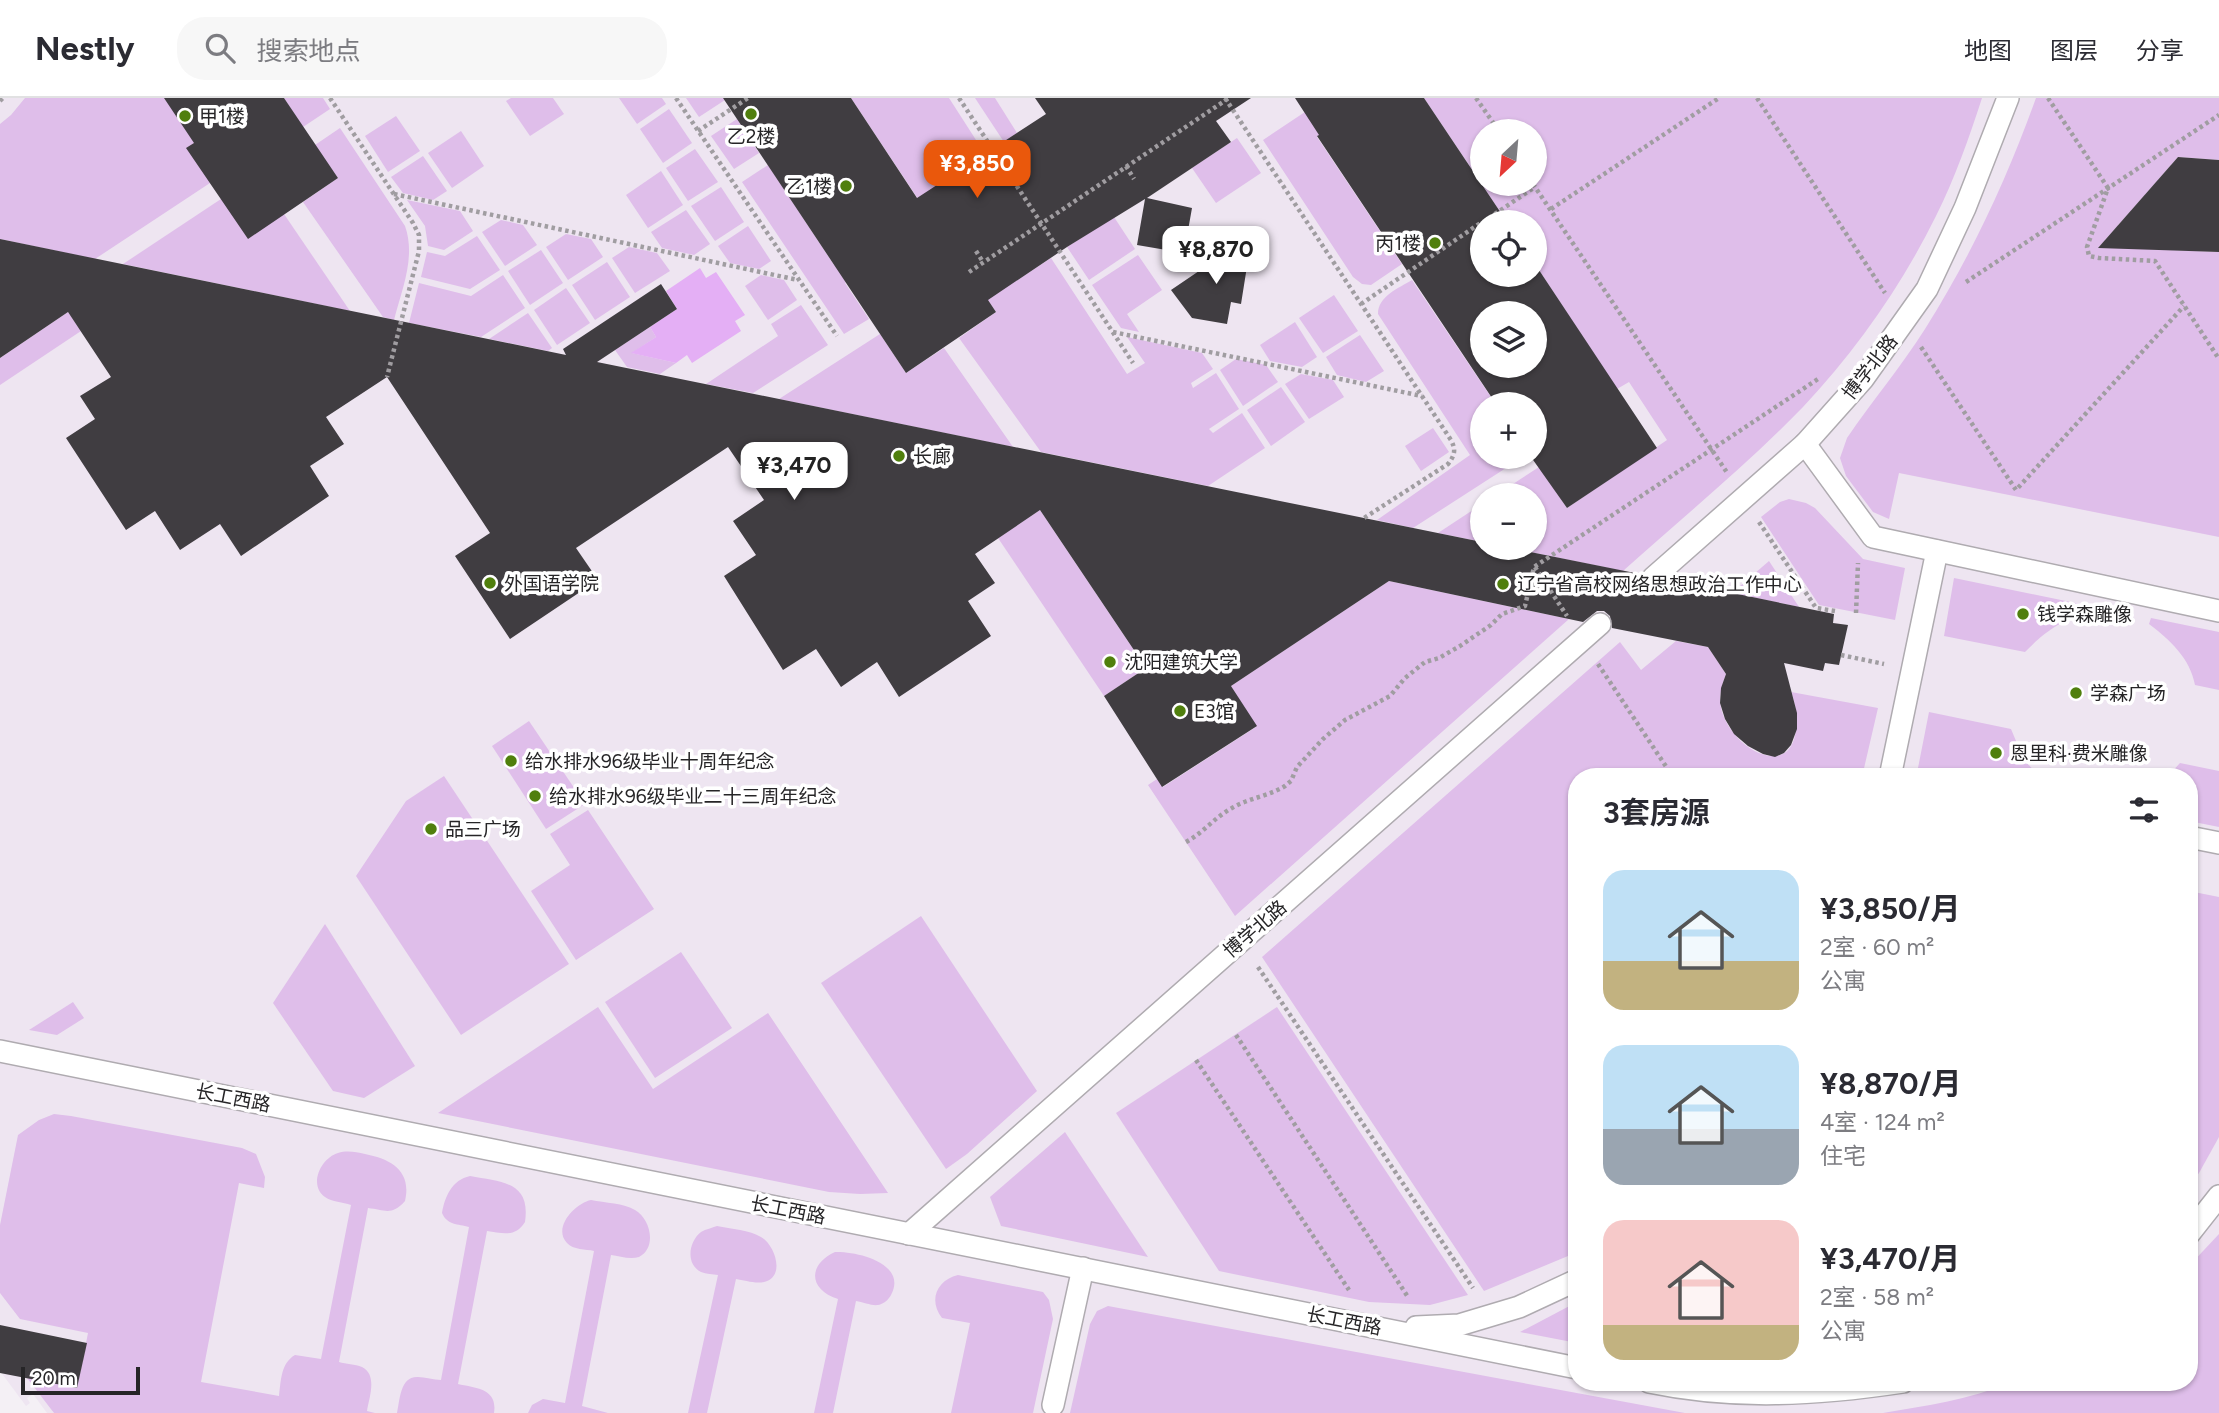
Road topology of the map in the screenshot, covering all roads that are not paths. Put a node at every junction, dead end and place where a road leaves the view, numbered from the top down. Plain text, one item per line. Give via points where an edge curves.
1 (2008, 98) edge
2 (1805, 444) junction
3 (1937, 551) junction
4 (1653, 578) dead end
5 (2219, 611) edge
6 (1600, 624) dead end
7 (1892, 768) edge
8 (2198, 839) edge
9 (2219, 843) edge
10 (0, 1051) edge
11 (2219, 1196) edge
12 (2198, 1223) edge
13 (909, 1234) junction
14 (1083, 1268) junction
15 (1568, 1284) edge
16 (1380, 1328) junction
17 (1568, 1366) edge
18 (1705, 1391) edge
19 (1843, 1391) edge
20 (1053, 1405) dead end

1 - 2 lane, 博学北路 via 1927,289 1863,380
2 - 3 lane via 1873,537
2 - 4 lane, 博学北路
3 - 5 lane
3 - 7 lane
6 - 13 lane, 博学北路
8 - 9 lane
10 - 13 lane, 长工西路
11 - 12 lane
13 - 14 lane, 长工西路
14 - 16 lane, 长工西路
14 - 20 lane
15 - 16 lane via 1519,1307 1459,1325
16 - 17 lane, 长工西路
18 - 19 lane

